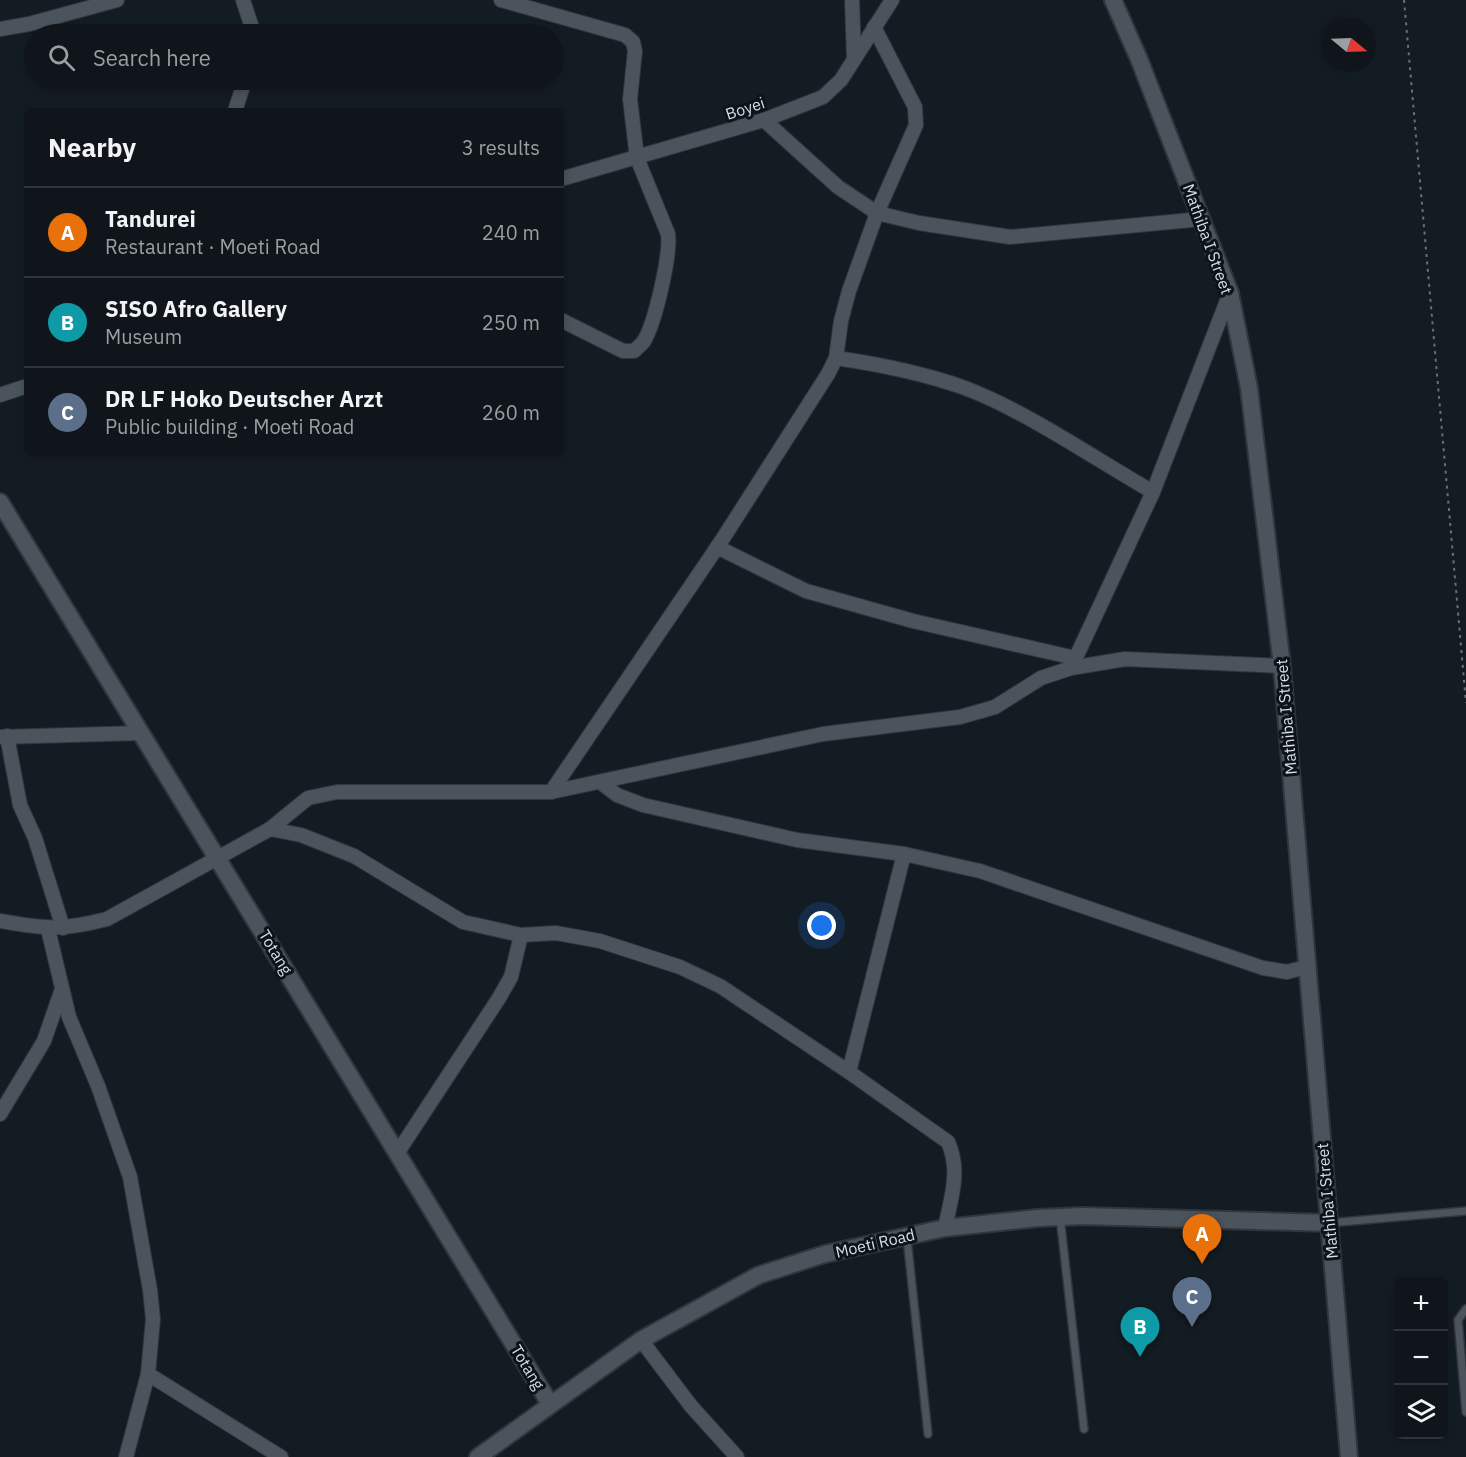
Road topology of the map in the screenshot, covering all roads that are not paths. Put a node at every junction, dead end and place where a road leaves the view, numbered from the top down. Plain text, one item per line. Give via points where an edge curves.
1 (117, 0) edge
2 (243, 0) edge
3 (501, 0) edge
4 (852, 0) edge
5 (892, 0) edge
6 (1113, 0) edge
7 (29, 24) edge
8 (251, 24) edge
9 (24, 25) edge
10 (874, 27) junction
11 (0, 29) edge
12 (854, 60) junction
13 (242, 90) edge
14 (236, 108) edge
15 (764, 120) junction
16 (637, 158) junction
17 (564, 178) edge
18 (877, 213) junction
19 (1202, 219) junction
20 (1230, 293) junction
21 (564, 322) edge
22 (836, 358) junction
23 (24, 387) edge
24 (0, 395) edge
25 (1153, 492) junction
26 (0, 502) edge
27 (717, 547) junction
28 (1073, 663) junction
29 (1282, 666) junction
30 (142, 733) junction
31 (3, 737) edge
32 (600, 782) junction
33 (551, 792) junction
34 (270, 829) junction
35 (904, 854) junction
36 (219, 857) junction
37 (0, 921) edge
38 (63, 928) junction
39 (48, 929) junction
40 (521, 935) junction
41 (1306, 967) junction
42 (62, 989) junction
43 (849, 1072) junction
44 (0, 1114) edge
45 (398, 1152) junction
46 (1466, 1211) edge
47 (1060, 1217) junction
48 (1329, 1223) junction
49 (945, 1228) junction
50 (907, 1235) junction
51 (1466, 1309) edge
52 (640, 1340) junction
53 (148, 1374) junction
54 (550, 1404) junction
55 (1466, 1412) edge
56 (1084, 1429) dead end
57 (928, 1434) dead end
58 (126, 1457) edge
59 (280, 1457) edge
60 (478, 1457) edge
61 (737, 1457) edge
62 (1349, 1457) edge

1 - 7 street
2 - 8 street
3 - 16 street via 625,35 633,42 630,99
4 - 12 street
5 - 10 street, Boyei
6 - 19 street, Mathiba I Street
9 - 11 street
10 - 12 street, Boyei
10 - 18 street via 917,117 913,135
12 - 15 street, Boyei via 823,97
13 - 14 street
15 - 16 street, Boyei
15 - 18 street via 838,187
16 - 17 street, Boyei
16 - 21 street via 670,247 644,340 634,351 623,351
18 - 19 street via 1010,237
18 - 22 street via 849,291
19 - 20 street, Mathiba I Street
20 - 25 street
20 - 29 street, Mathiba I Street via 1249,388
22 - 25 street via 964,388
22 - 27 street
23 - 24 street
25 - 28 street
26 - 30 street, Totang
27 - 28 street via 806,591
27 - 33 street
28 - 29 street via 1125,659
28 - 32 street via 995,707 960,717 823,734
29 - 41 street, Mathiba I Street
30 - 31 street
30 - 36 street, Totang
31 - 38 street via 20,805 35,838
32 - 33 street
32 - 35 street via 617,795 643,805 797,840
33 - 34 street via 337,792 308,798
34 - 36 street
34 - 40 street via 301,835 354,856 463,922
35 - 41 street via 980,872 1263,968 1287,972
35 - 43 street
36 - 38 street via 107,919
36 - 45 street, Totang
37 - 39 street
38 - 39 street
39 - 42 street
40 - 43 street via 556,933 600,941 680,967 720,986
40 - 45 street via 511,977
41 - 48 street, Mathiba I Street
42 - 44 street via 44,1041
42 - 53 street via 130,1177 153,1320
43 - 49 street via 948,1142 956,1170
45 - 54 street, Totang
46 - 48 lane
47 - 48 street, Moeti Road
47 - 49 street, Moeti Road
47 - 56 lane
48 - 62 street, Mathiba I Street
49 - 50 street, Moeti Road
50 - 52 street, Moeti Road via 825,1254 759,1275
50 - 57 lane
51 - 55 lane via 1458,1320
52 - 54 street, Moeti Road
52 - 61 street
53 - 58 street
53 - 59 street
54 - 60 street, Moeti Road

